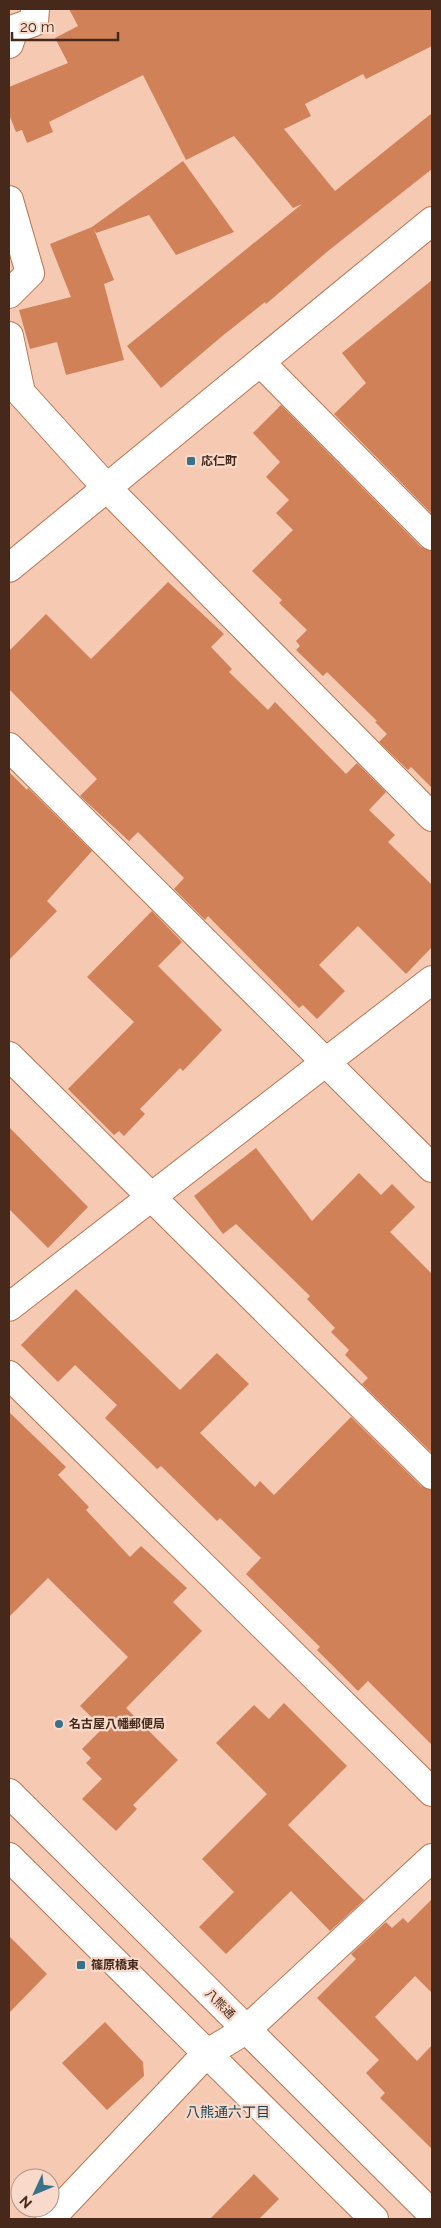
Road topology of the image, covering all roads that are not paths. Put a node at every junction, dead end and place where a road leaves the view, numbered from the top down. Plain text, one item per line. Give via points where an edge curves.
1 (35, 9) edge
2 (9, 44) edge
3 (9, 200) edge
4 (428, 234) edge
5 (9, 294) edge
6 (9, 336) edge
7 (260, 362) junction
8 (106, 487) junction
9 (432, 536) edge
10 (9, 568) edge
11 (9, 747) edge
12 (432, 817) edge
13 (432, 980) edge
14 (9, 1056) edge
15 (325, 1062) junction
16 (432, 1168) edge
17 (151, 1197) junction
18 (9, 1307) edge
19 (9, 1375) edge
20 (432, 1476) edge
21 (432, 1792) edge
22 (9, 1793) edge
23 (9, 1857) edge
24 (432, 1858) edge
25 (246, 2030) junction
26 (206, 2054) junction
27 (432, 2214) edge
28 (50, 2219) edge
29 (374, 2219) edge

1 - 2 street via 34,22 14,29
3 - 5 street via 30,273
4 - 7 street
6 - 8 street via 22,393
7 - 8 street
7 - 9 street
8 - 10 street
8 - 12 street
11 - 15 street
13 - 15 street
14 - 17 street
15 - 16 street
15 - 17 street
17 - 18 street
17 - 20 street
19 - 21 street
22 - 25 street, 八熊通
23 - 26 street
24 - 25 street
25 - 26 street
25 - 27 street, 八熊通
26 - 28 street
26 - 29 street

